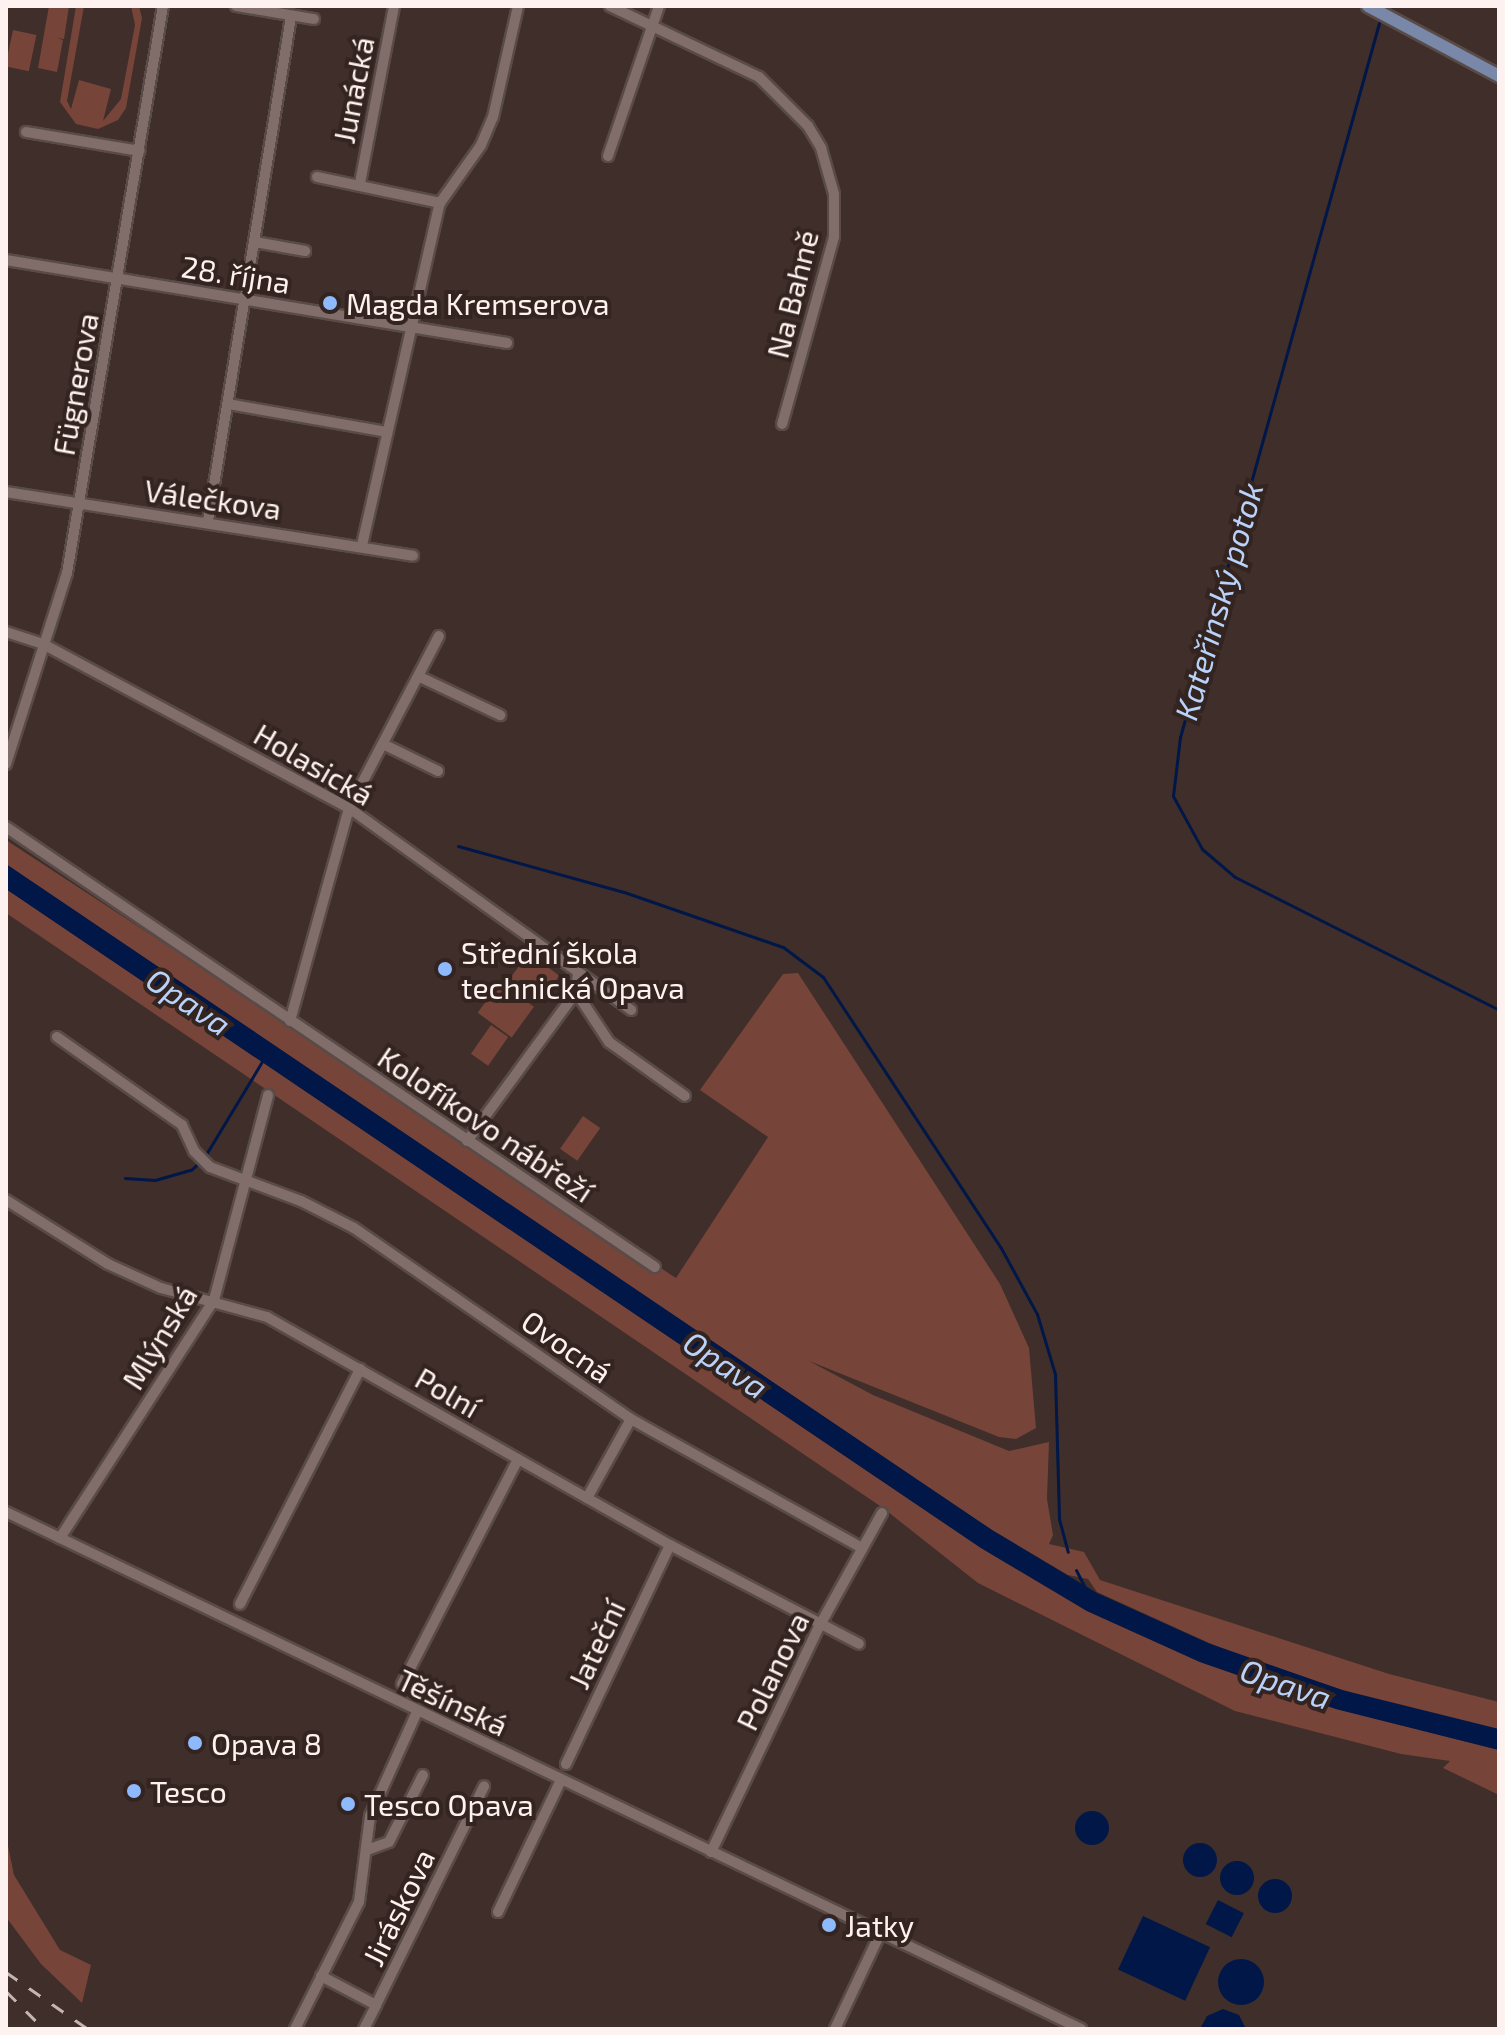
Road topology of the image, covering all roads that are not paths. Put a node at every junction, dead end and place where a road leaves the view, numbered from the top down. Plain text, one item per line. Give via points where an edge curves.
1 (163, 6) edge
2 (236, 6) edge
3 (394, 6) edge
4 (518, 6) edge
5 (610, 6) edge
6 (659, 6) edge
7 (1368, 6) edge
8 (291, 17) junction
9 (314, 19) dead end
10 (654, 23) junction
11 (1499, 76) edge
12 (26, 132) dead end
13 (139, 151) junction
14 (608, 156) dead end
15 (317, 177) dead end
16 (360, 183) junction
17 (440, 203) junction
18 (255, 242) junction
19 (305, 251) dead end
20 (6, 260) edge
21 (118, 279) junction
22 (245, 299) junction
23 (411, 327) junction
24 (507, 343) dead end
25 (228, 404) junction
26 (782, 424) dead end
27 (386, 432) junction
28 (6, 492) edge
29 (79, 504) junction
30 (208, 521) junction
31 (362, 545) junction
32 (413, 556) dead end
33 (6, 632) edge
34 (439, 636) dead end
35 (43, 644) junction
36 (420, 677) junction
37 (500, 715) dead end
38 (385, 745) junction
39 (6, 764) edge
40 (438, 771) dead end
41 (349, 808) junction
42 (6, 827) edge
43 (578, 974) junction
44 (576, 992) junction
45 (631, 1010) dead end
46 (290, 1021) junction
47 (57, 1037) dead end
48 (268, 1095) dead end
49 (685, 1096) dead end
50 (467, 1141) junction
51 (246, 1184) junction
52 (6, 1200) edge
53 (655, 1267) dead end
54 (214, 1300) junction
55 (360, 1369) junction
56 (631, 1419) junction
57 (518, 1459) junction
58 (587, 1498) junction
59 (6, 1512) edge
60 (882, 1513) dead end
61 (60, 1538) junction
62 (670, 1545) junction
63 (862, 1548) junction
64 (240, 1604) dead end
65 (820, 1625) junction
66 (859, 1644) dead end
67 (402, 1684) dead end
68 (417, 1712) junction
69 (566, 1764) dead end
70 (423, 1775) dead end
71 (561, 1780) junction
72 (484, 1786) dead end
73 (367, 1850) junction
74 (711, 1852) junction
75 (498, 1912) dead end
76 (880, 1934) junction
77 (321, 1976) junction
78 (376, 2005) junction
79 (295, 2029) edge
80 (364, 2029) edge
81 (835, 2029) edge
82 (1081, 2029) edge

1 - 13 street, Fügnerova
2 - 8 street
3 - 16 street, Junácká
4 - 17 street via 493,117 481,145
5 - 10 street, Na Bahně
6 - 10 street
7 - 11 main road
8 - 9 street
8 - 18 street
10 - 14 street
10 - 26 street, Na Bahně via 733,62 780,95 816,137 829,170 836,216 832,248
12 - 13 street
13 - 21 street, Fügnerova
15 - 16 street, Junácká
16 - 17 street, Junácká
17 - 23 street
18 - 19 street
18 - 22 street
20 - 21 street, 28. října
21 - 22 street, 28. října
21 - 29 street, Fügnerova
22 - 23 street, 28. října
22 - 25 street
23 - 24 street, 28. října
23 - 27 street
25 - 27 street
25 - 30 street
27 - 31 street
28 - 29 street, Válečkova
29 - 30 street, Válečkova
29 - 35 street, Fügnerova via 67,573
30 - 31 street, Válečkova
31 - 32 street, Válečkova
33 - 35 street, Holasická
34 - 36 street
35 - 39 street, Fügnerova
35 - 41 street, Holasická
36 - 37 street
36 - 38 street
38 - 40 street
38 - 41 street
41 - 43 street, Holasická
41 - 46 street
42 - 46 street, Kolofíkovo nábřeží
43 - 44 street
43 - 45 street, Holasická
44 - 49 street via 609,1042
44 - 50 street
46 - 50 street, Kolofíkovo nábřeží
47 - 51 street, Ovocná via 182,1125 194,1151 210,1167
48 - 51 street, Mlýnská
50 - 53 street, Kolofíkovo nábřeží
51 - 54 street, Mlýnská
51 - 56 street, Ovocná via 301,1201 354,1228
52 - 54 street, Polní via 108,1264 161,1288
54 - 55 street, Polní via 267,1317
54 - 61 street, Mlýnská
55 - 57 street, Polní
55 - 64 street
56 - 58 street
56 - 63 street, Ovocná
57 - 58 street, Polní
57 - 67 street
58 - 62 street, Polní
59 - 61 street, Těšínská
60 - 63 street, Polanova
61 - 68 street, Těšínská
62 - 65 street, Polní
62 - 69 street, Jateční
63 - 65 street, Polanova
65 - 66 street, Polní
65 - 74 street, Polanova
68 - 71 street, Těšínská
68 - 73 street, Jiráskova via 370,1816
70 - 73 street, Jiráskova via 389,1842
71 - 74 street, Těšínská
71 - 75 street
72 - 78 street, Jiráskova
73 - 77 street, Jiráskova via 359,1902
74 - 76 street, Těšínská
76 - 81 street
76 - 82 street, Těšínská
77 - 78 street, Jiráskova
77 - 79 street, Jiráskova
78 - 80 street, Jiráskova

